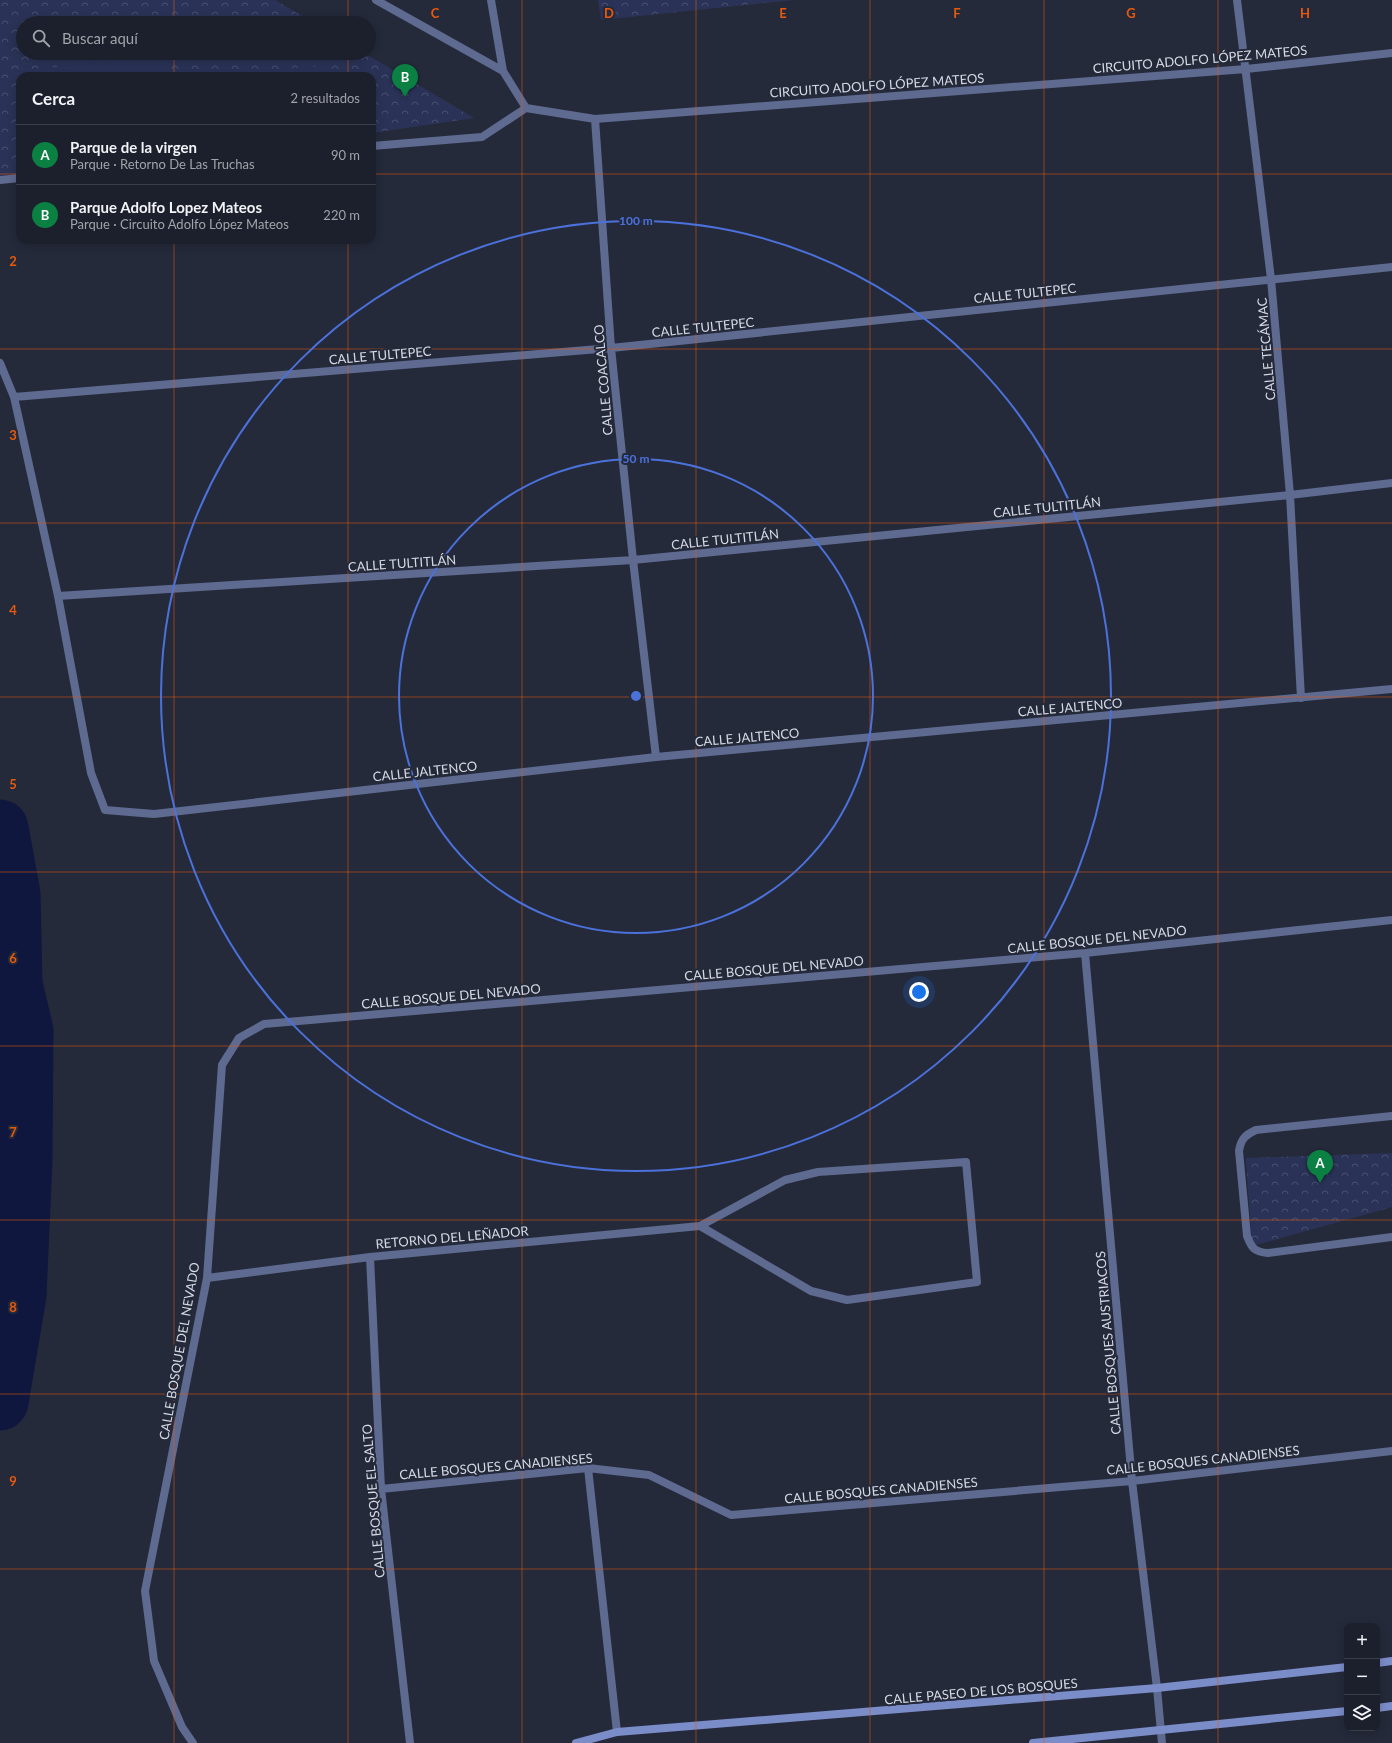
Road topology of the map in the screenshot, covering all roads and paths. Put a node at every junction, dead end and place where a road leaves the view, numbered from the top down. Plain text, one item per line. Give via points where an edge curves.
1 (376, 0) edge
2 (491, 0) edge
3 (1237, 0) edge
4 (1392, 53) edge
5 (1246, 69) junction
6 (503, 71) junction
7 (526, 108) junction
8 (595, 119) junction
9 (376, 146) edge
10 (16, 178) edge
11 (0, 180) edge
12 (1392, 267) edge
13 (1271, 279) junction
14 (611, 348) junction
15 (0, 363) edge
16 (14, 398) junction
17 (1392, 483) edge
18 (1290, 495) junction
19 (633, 560) junction
20 (58, 596) junction
21 (1392, 689) edge
22 (1301, 698) junction
23 (656, 757) junction
24 (1392, 920) edge
25 (1085, 953) junction
26 (1392, 1116) edge
27 (700, 1226) junction
28 (1392, 1237) edge
29 (370, 1257) junction
30 (207, 1278) junction
31 (1392, 1452) edge
32 (588, 1468) junction
33 (1132, 1481) junction
34 (381, 1489) junction
35 (1392, 1661) edge
36 (1380, 1663) edge
37 (1344, 1667) edge
38 (1157, 1688) junction
39 (1392, 1706) edge
40 (1380, 1708) edge
41 (1344, 1711) edge
42 (1161, 1731) junction
43 (617, 1732) junction
44 (193, 1743) edge
45 (410, 1743) edge
46 (576, 1743) edge
47 (1033, 1743) edge
48 (1162, 1743) edge

1 - 6 street
2 - 6 street
3 - 5 street, CALLE TECÁMAC
4 - 5 street, CIRCUITO ADOLFO LÓPEZ MATEOS
5 - 8 street, CIRCUITO ADOLFO LÓPEZ MATEOS
5 - 13 street, CALLE TECÁMAC
6 - 7 street
7 - 8 street, CIRCUITO ADOLFO LÓPEZ MATEOS
7 - 9 street via 482,137
8 - 14 street, CALLE COACALCO
10 - 11 street
12 - 13 street, CALLE TULTEPEC
13 - 14 street, CALLE TULTEPEC
13 - 18 street, CALLE TECÁMAC
14 - 16 street, CALLE TULTEPEC
14 - 19 street, CALLE COACALCO
15 - 16 street
16 - 20 street
17 - 18 street, CALLE TULTITLÁN
18 - 19 street, CALLE TULTITLÁN
18 - 22 street, CALLE TECÁMAC
19 - 20 street, CALLE TULTITLÁN
19 - 23 street, CALLE COACALCO
20 - 23 street, CALLE JALTENCO via 91,773 105,810 154,814
21 - 22 street, CALLE JALTENCO
22 - 23 street, CALLE JALTENCO
24 - 25 street, CALLE BOSQUE DEL NEVADO
25 - 30 street, CALLE BOSQUE DEL NEVADO via 264,1024 239,1038 222,1065
25 - 33 street, CALLE BOSQUES AUSTRIACOS
26 - 28 street via 1256,1130 1247,1134 1241,1141 1239,1151 1247,1236 1250,1246 1258,1252 1268,1254
27 - 27 street via 785,1180 818,1172 966,1162 977,1282 847,1300 811,1291
27 - 29 street, RETORNO DEL LEÑADOR
29 - 30 street, RETORNO DEL LEÑADOR
29 - 34 street, CALLE BOSQUE EL SALTO
30 - 44 street, CALLE BOSQUE DEL NEVADO via 146,1591 154,1661 182,1726
31 - 33 street, CALLE BOSQUES CANADIENSES
32 - 33 street, CALLE BOSQUES CANADIENSES via 649,1475 731,1515
32 - 34 street, CALLE BOSQUES CANADIENSES
32 - 43 street
33 - 38 street, CALLE BOSQUES AUSTRIACOS
34 - 45 street, CALLE BOSQUE EL SALTO
35 - 36 main road
37 - 38 main road, CALLE PASEO DE LOS BOSQUES
38 - 42 street, CALLE BOSQUES AUSTRIACOS
38 - 43 main road, CALLE PASEO DE LOS BOSQUES
39 - 40 main road
41 - 42 main road
42 - 47 main road
42 - 48 street, CALLE BOSQUES AUSTRIACOS
43 - 46 main road, CALLE PASEO DE LOS BOSQUES

